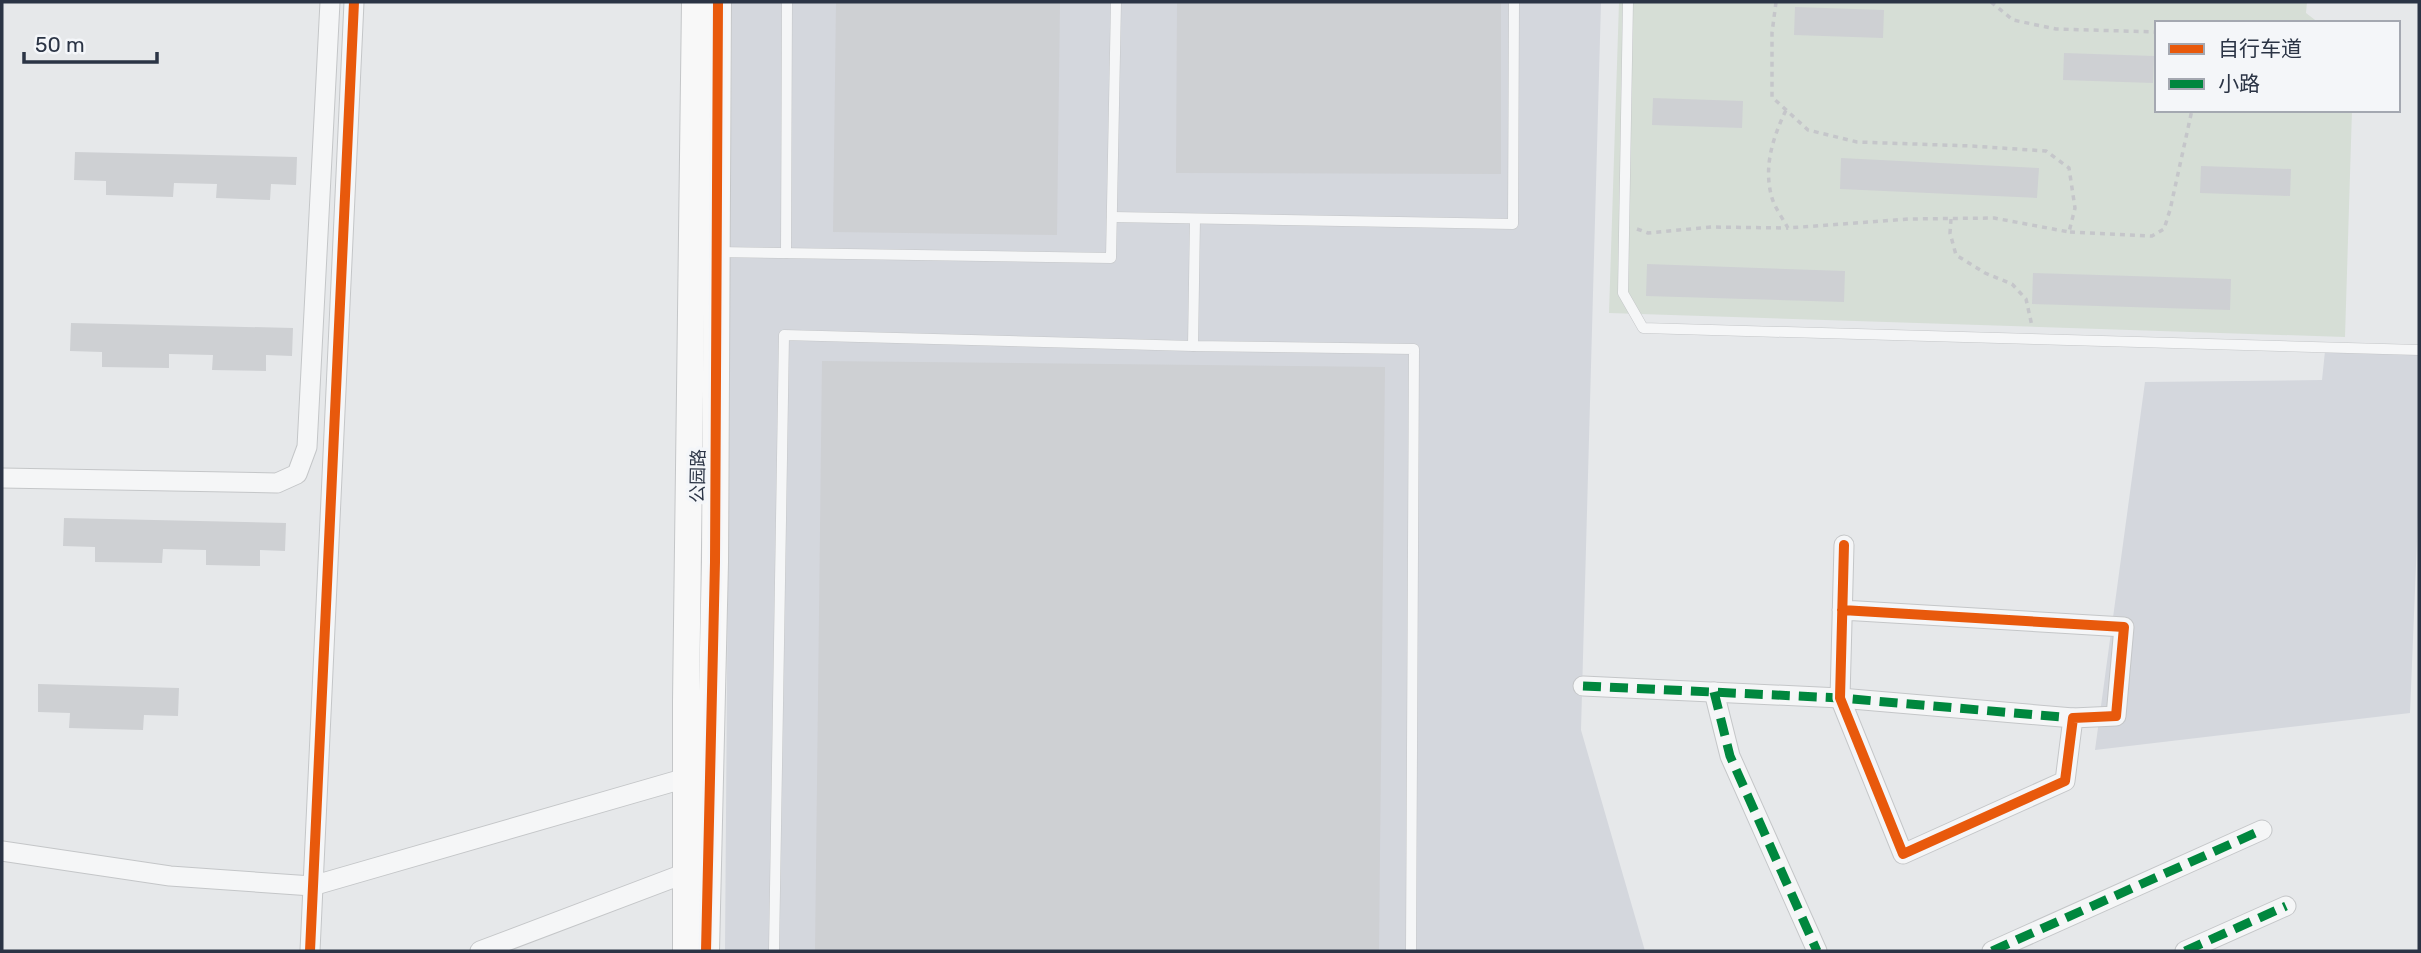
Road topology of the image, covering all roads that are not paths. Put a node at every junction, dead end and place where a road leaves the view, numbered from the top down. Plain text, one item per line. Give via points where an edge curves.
1 (330, 2) edge
2 (354, 2) edge
3 (695, 2) edge
4 (718, 2) edge
5 (787, 2) edge
6 (1116, 2) edge
7 (1514, 2) edge
8 (1628, 2) edge
9 (1112, 217) junction
10 (1195, 219) junction
11 (717, 252) junction
12 (786, 253) junction
13 (1193, 346) junction
14 (2419, 350) edge
15 (2, 478) edge
16 (1843, 545) dead end
17 (1842, 610) junction
18 (1583, 686) dead end
19 (1714, 692) junction
20 (1840, 698) junction
21 (2073, 718) junction
22 (686, 778) junction
23 (2262, 830) dead end
24 (2, 850) edge
25 (686, 873) junction
26 (312, 886) junction
27 (2286, 906) dead end
28 (310, 951) edge
29 (480, 951) edge
30 (686, 951) edge
31 (706, 951) edge
32 (774, 951) edge
33 (1410, 951) edge
34 (1817, 951) edge
35 (1992, 951) edge
36 (2185, 951) edge

1 - 15 street via 307,447 298,474 277,483
2 - 26 street
3 - 22 street
4 - 11 street, 公园路
5 - 12 lane
6 - 9 lane
7 - 10 lane via 1513,223
8 - 14 lane via 1623,293 1643,328
9 - 10 lane
9 - 12 lane via 1111,258
10 - 13 lane
11 - 12 lane
11 - 31 street, 公园路
13 - 32 lane via 784,335
13 - 33 lane via 1414,349
16 - 17 street
17 - 20 street
17 - 21 street via 2124,627 2116,716
18 - 19 street
19 - 20 street
19 - 34 street via 1730,756
20 - 21 street
20 - 21 street via 1903,854 2065,781
22 - 25 street
22 - 26 street
23 - 35 street
24 - 26 street via 170,876
25 - 29 street
25 - 30 street
26 - 28 street
27 - 36 street

